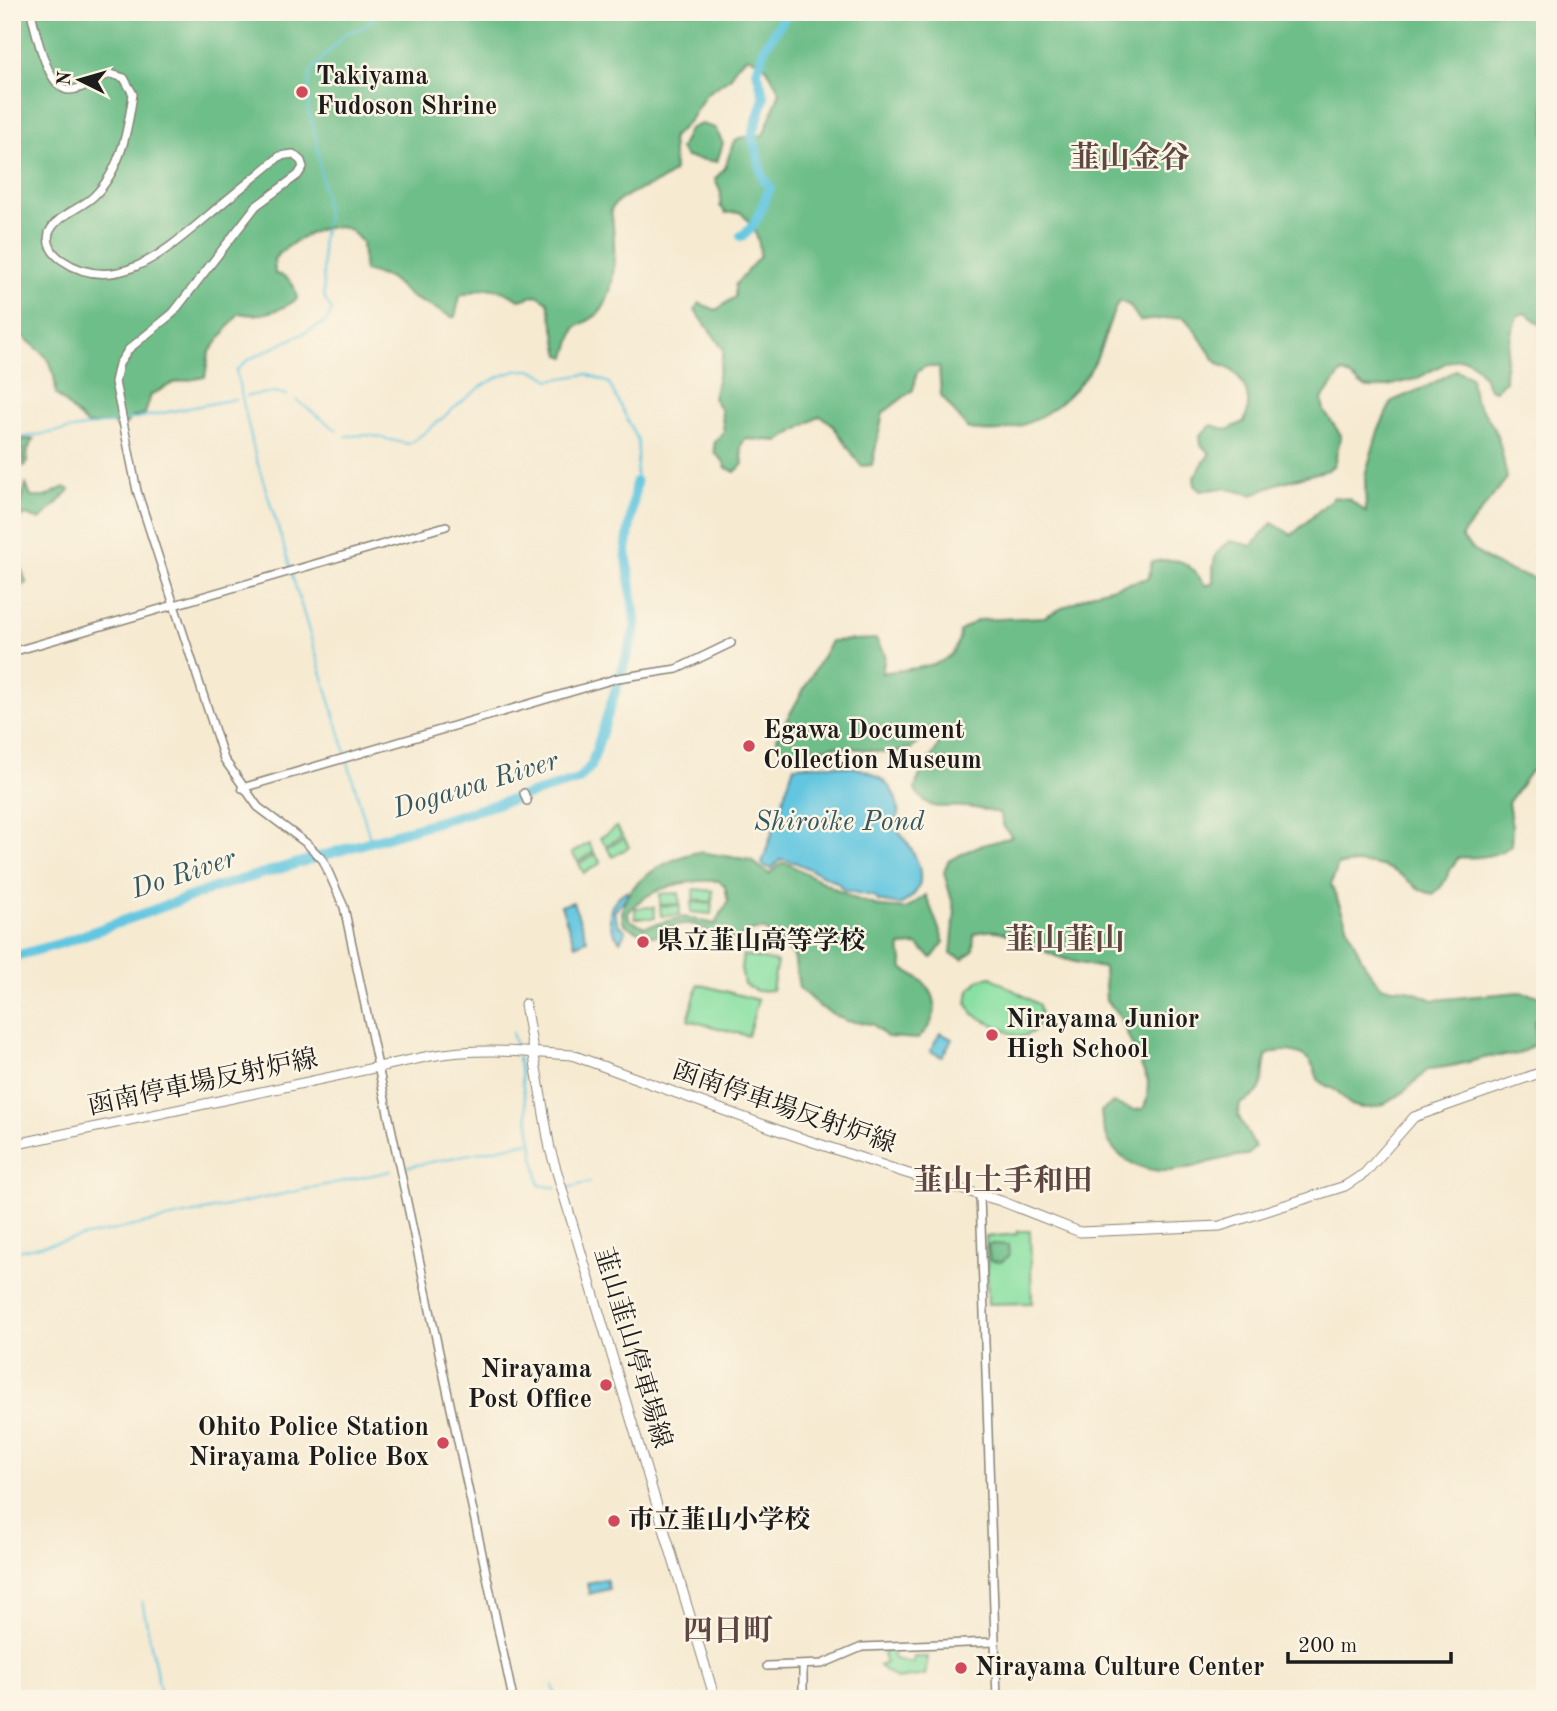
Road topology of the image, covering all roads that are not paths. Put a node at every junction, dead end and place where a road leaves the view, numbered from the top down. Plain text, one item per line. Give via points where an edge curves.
1 (30, 12) edge
2 (446, 526) dead end
3 (172, 605) junction
4 (731, 643) dead end
5 (12, 652) edge
6 (242, 788) junction
7 (525, 1004) dead end
8 (532, 1054) junction
9 (377, 1068) junction
10 (1545, 1071) edge
11 (12, 1145) edge
12 (980, 1195) junction
13 (995, 1642) junction
14 (767, 1666) dead end
15 (803, 1666) junction
16 (513, 1699) edge
17 (715, 1699) edge
18 (803, 1699) edge
19 (997, 1699) edge

1 - 3 street via 48,69 60,86 78,89 111,74 124,78 133,94 118,161 105,183 50,231 53,252 71,265 99,275 148,262 280,156 293,155 303,167 256,206 178,307 129,349 119,364 116,382 137,492
2 - 3 street
3 - 5 street
3 - 6 street via 224,759
4 - 6 street via 677,668 618,678
6 - 9 street via 258,807 320,857 344,906
7 - 8 main road, 韮山韮山停車場線
8 - 9 main road, 函南停車場反射炉線 via 489,1048
8 - 12 main road, 函南停車場反射炉線 via 572,1055 786,1133
8 - 17 main road, 韮山韮山停車場線 via 550,1149
9 - 11 main road, 函南停車場反射炉線
9 - 16 street
10 - 12 main road, 函南停車場反射炉線 via 1414,1116 1364,1173 1345,1186 1220,1226 1080,1232
12 - 13 street
13 - 15 street via 862,1647 822,1664
13 - 19 street
14 - 15 street
15 - 18 street

